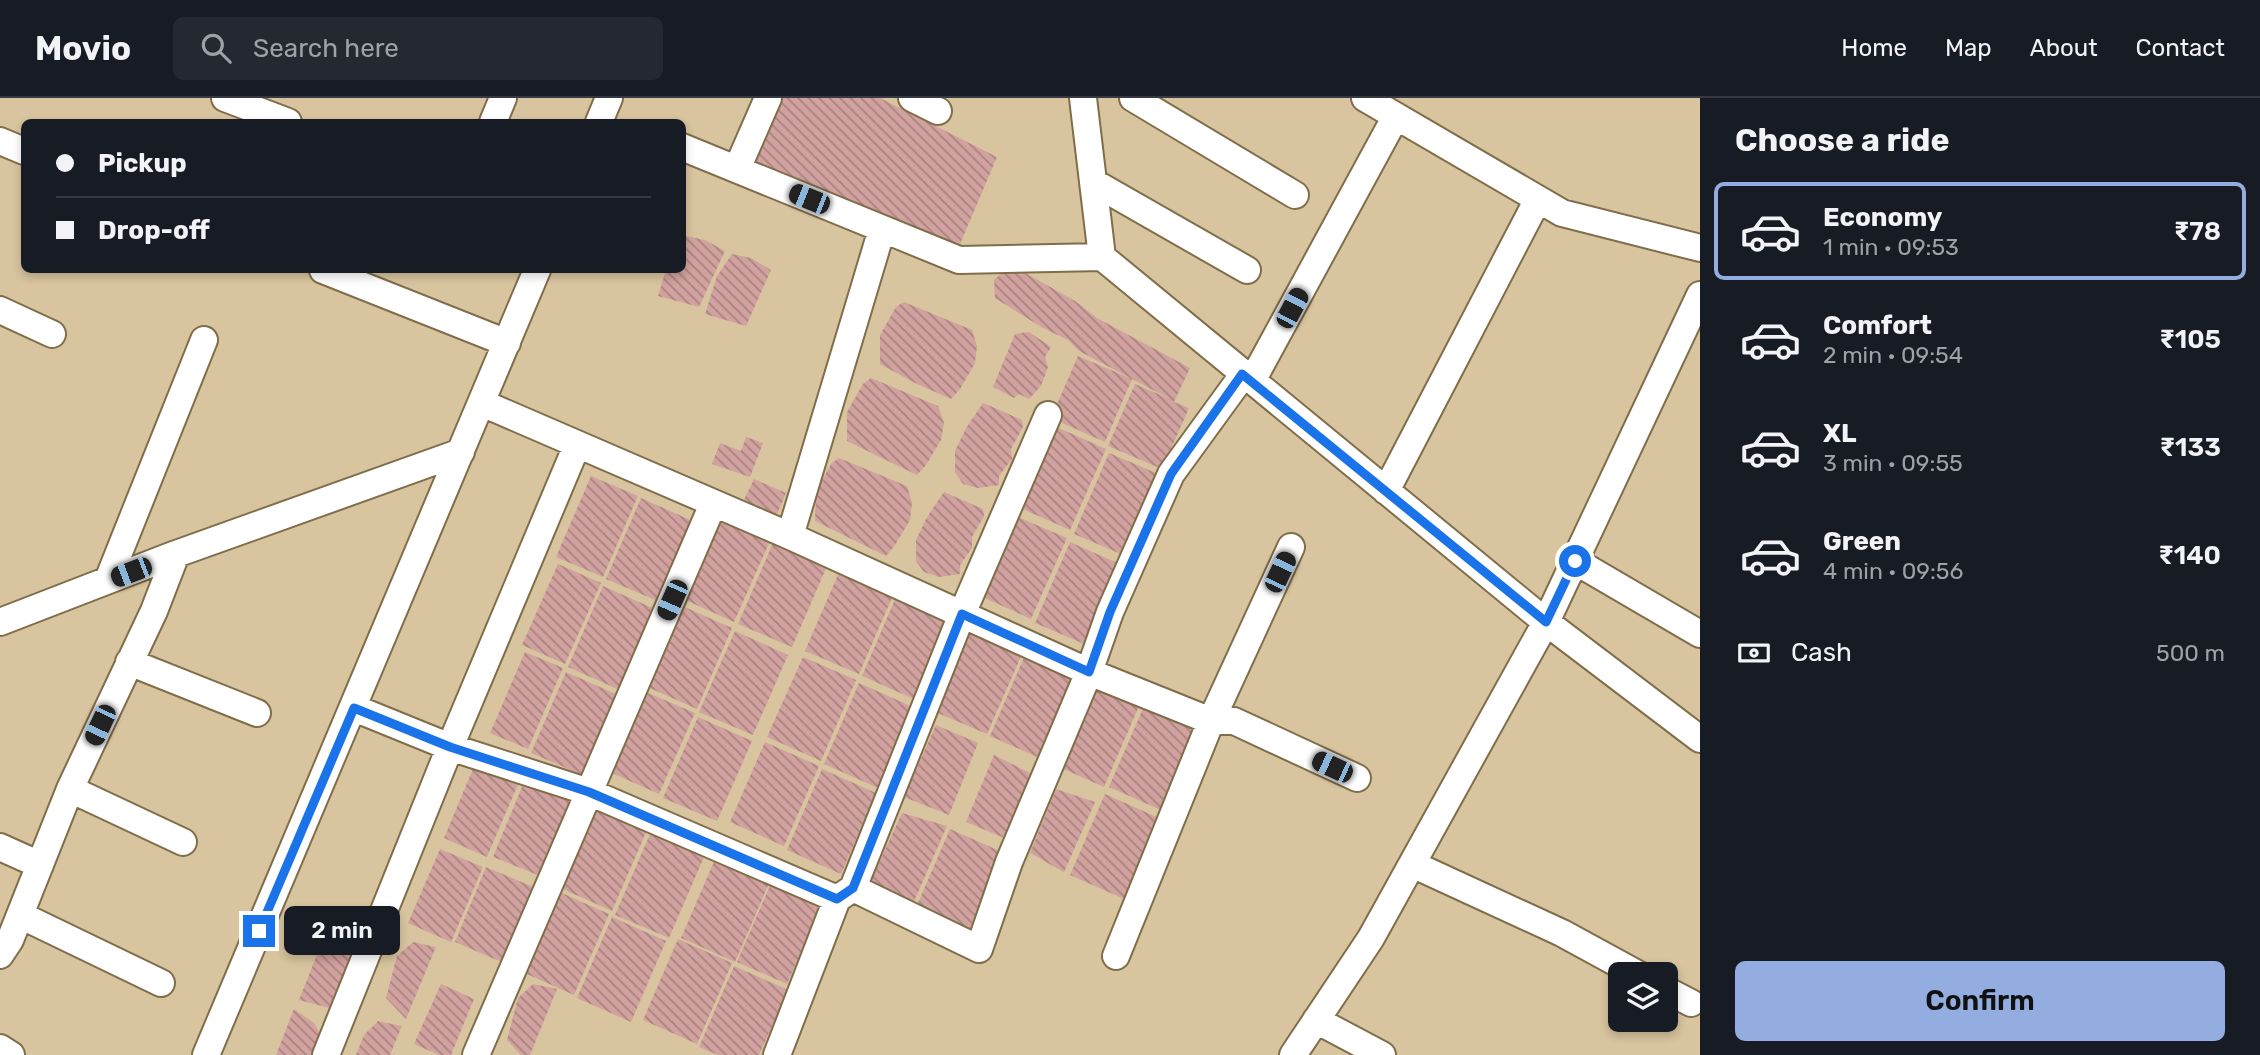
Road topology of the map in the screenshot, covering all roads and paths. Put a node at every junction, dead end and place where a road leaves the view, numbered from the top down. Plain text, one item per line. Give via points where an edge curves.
1 (225, 98) edge
2 (503, 98) edge
3 (768, 98) edge
4 (912, 98) edge
5 (1083, 98) edge
6 (1133, 98) edge
7 (1365, 98) edge
8 (938, 111) dead end
9 (1396, 116) junction
10 (280, 119) edge
11 (494, 119) edge
12 (0, 141) edge
13 (686, 149) edge
14 (21, 150) edge
15 (737, 169) junction
16 (1093, 182) junction
17 (1295, 195) dead end
18 (1538, 199) junction
19 (882, 229) junction
20 (1700, 248) edge
21 (1102, 257) junction
22 (1247, 270) dead end
23 (331, 273) edge
24 (536, 273) edge
25 (1700, 295) edge
26 (0, 310) edge
27 (52, 334) dead end
28 (204, 340) dead end
29 (507, 343) junction
30 (1247, 378) junction
31 (482, 403) junction
32 (1048, 415) dead end
33 (577, 445) junction
34 (461, 452) junction
35 (1387, 491) junction
36 (713, 504) junction
37 (790, 536) junction
38 (1291, 547) dead end
39 (176, 554) junction
40 (1575, 561) junction
41 (108, 580) junction
42 (962, 614) junction
43 (0, 622) edge
44 (1546, 622) junction
45 (1700, 634) edge
46 (129, 662) junction
47 (1089, 672) junction
48 (354, 708) junction
49 (257, 713) dead end
50 (1211, 721) junction
51 (1700, 739) edge
52 (450, 747) junction
53 (1357, 778) dead end
54 (70, 789) junction
55 (589, 792) junction
56 (183, 842) dead end
57 (0, 847) edge
58 (1412, 864) junction
59 (40, 865) junction
60 (845, 893) junction
61 (20, 915) junction
62 (0, 955) edge
63 (1116, 956) dead end
64 (1615, 962) edge
65 (161, 983) dead end
66 (1678, 996) edge
67 (1691, 1003) dead end
68 (1316, 1020) junction
69 (0, 1048) edge
70 (11, 1055) edge
71 (206, 1055) edge
72 (326, 1055) edge
73 (476, 1055) edge
74 (777, 1055) edge
75 (1293, 1055) edge
76 (1381, 1055) edge

1 - 10 street
2 - 11 street
3 - 15 street
4 - 8 street
5 - 16 street
6 - 17 street
7 - 9 street
9 - 18 street
9 - 30 street
12 - 14 street
13 - 15 street
15 - 19 street
16 - 21 street
16 - 22 street
18 - 20 street via 1562,213
18 - 35 street
19 - 21 street via 959,260
19 - 37 street
21 - 30 street
23 - 29 street
24 - 29 street
25 - 40 street
26 - 27 street
28 - 41 street
29 - 31 street
30 - 35 street
30 - 47 street via 1171,474 1110,612
31 - 33 street
31 - 34 street
32 - 42 street
33 - 36 street
33 - 52 street
34 - 39 street
34 - 48 street
35 - 44 street
36 - 37 street
36 - 55 street
37 - 42 street
38 - 50 street
39 - 41 street
39 - 46 street
40 - 44 street
40 - 45 street
41 - 43 street
42 - 47 street
42 - 60 street
44 - 51 street
44 - 58 street
46 - 49 street
46 - 54 street
47 - 50 street
47 - 60 street via 1009,862 979,949
48 - 52 street
48 - 71 street
50 - 53 street via 1234,721
50 - 63 street
52 - 55 street
52 - 72 street
54 - 56 street
54 - 59 street
55 - 60 street
55 - 73 street
57 - 59 street
58 - 64 street
58 - 68 street via 1371,938
59 - 61 street
60 - 74 street
61 - 62 street
61 - 65 street
66 - 67 street
68 - 75 street
68 - 76 street
69 - 70 street

